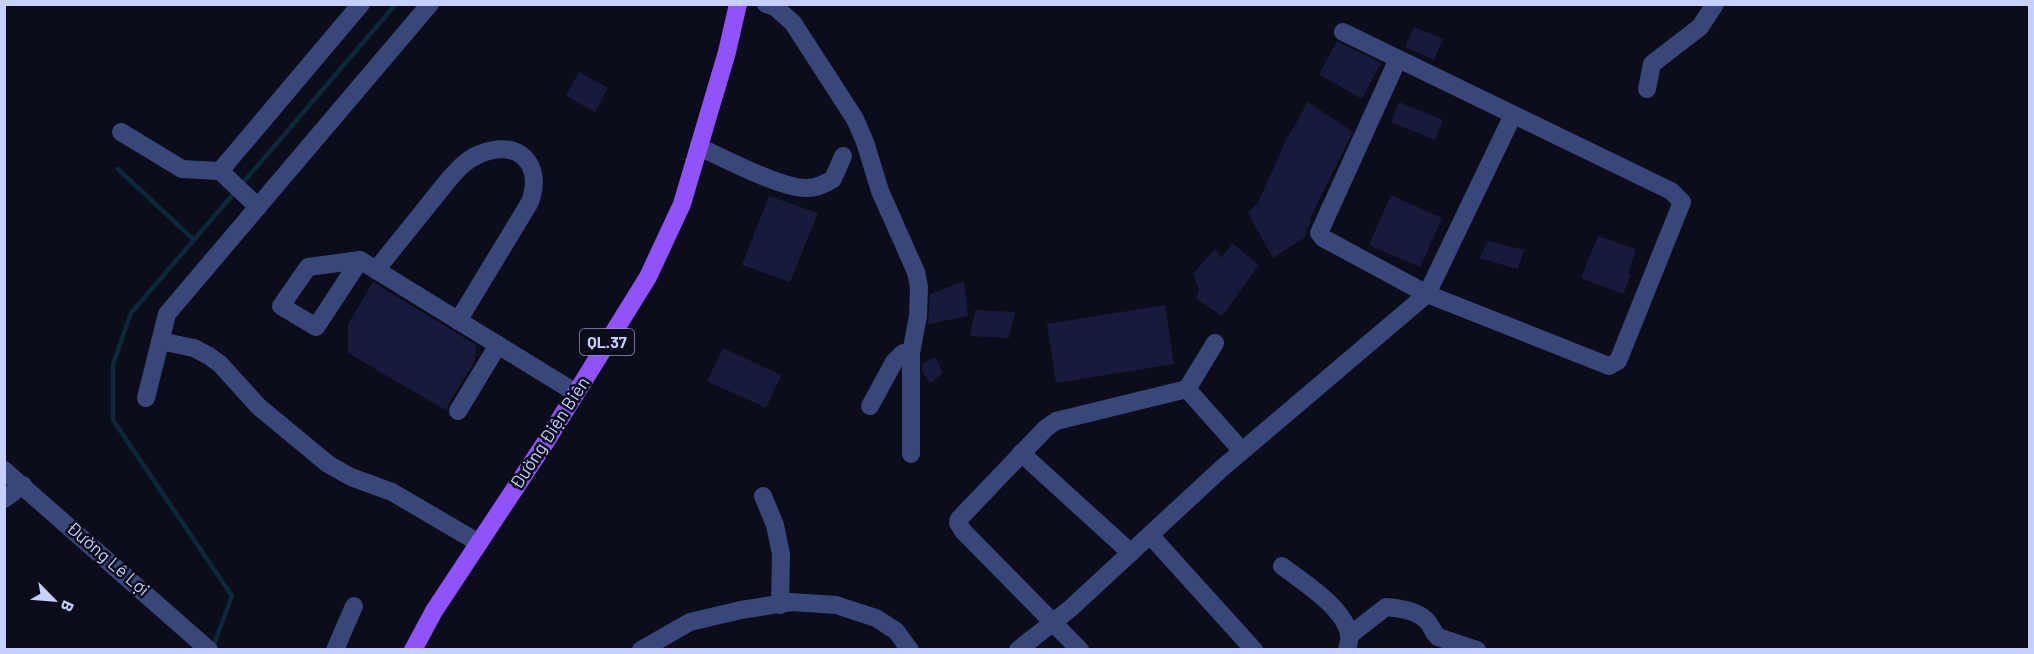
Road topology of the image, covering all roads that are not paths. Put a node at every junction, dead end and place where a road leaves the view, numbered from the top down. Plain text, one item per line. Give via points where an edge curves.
1 (361, 4) edge
2 (430, 4) edge
3 (738, 4) edge
4 (766, 4) edge
5 (1715, 4) edge
6 (1343, 32) dead end
7 (1398, 59) junction
8 (1647, 89) dead end
9 (1513, 115) junction
10 (122, 132) dead end
11 (699, 147) junction
12 (843, 156) dead end
13 (223, 174) junction
14 (255, 204) junction
15 (360, 260) dead end
16 (376, 270) junction
17 (1426, 294) junction
18 (458, 321) junction
19 (160, 341) junction
20 (1215, 343) dead end
21 (498, 345) junction
22 (911, 353) junction
23 (1187, 389) junction
24 (576, 393) junction
25 (146, 398) dead end
26 (870, 406) dead end
27 (458, 411) dead end
28 (1242, 451) junction
29 (1021, 453) junction
30 (911, 454) dead end
31 (4, 470) edge
32 (22, 485) junction
33 (763, 496) dead end
34 (4, 499) edge
35 (1150, 535) junction
36 (479, 543) junction
37 (1131, 553) junction
38 (1282, 566) dead end
39 (780, 605) junction
40 (354, 606) dead end
41 (1054, 622) junction
42 (189, 641) edge
43 (1348, 642) edge
44 (209, 650) edge
45 (335, 650) edge
46 (413, 650) edge
47 (641, 650) edge
48 (910, 650) edge
49 (1018, 650) edge
50 (1080, 650) edge
51 (1254, 650) edge
52 (1477, 650) edge

1 - 13 street
2 - 14 street
3 - 11 main road, Đường Điện Biên / QL.37
4 - 22 street via 793,23 865,142 880,191 916,272 918,316
5 - 8 street via 1700,27 1652,64
6 - 7 street
7 - 9 street
7 - 17 street via 1318,233
9 - 17 street
9 - 17 street via 1671,191 1682,202 1623,353 1610,366
10 - 13 street via 182,169
11 - 12 street via 805,188 834,179
11 - 24 main road, Đường Điện Biên / QL.37 via 682,204 648,277
13 - 14 street
14 - 19 street via 167,314
15 - 16 street
16 - 18 street
16 - 18 street via 463,164 481,154 504,149 522,155 532,166 534,176 531,202
17 - 28 street
18 - 21 street
19 - 25 street
19 - 36 street via 194,348 220,364 259,407 328,464 392,492
20 - 23 street
21 - 24 street
21 - 27 street
22 - 26 street via 903,353 894,362
22 - 30 street
23 - 28 street
23 - 29 street via 1056,421
24 - 36 main road, Đường Điện Biên / QL.37
28 - 35 street
29 - 37 street
29 - 41 street via 963,512 958,523
31 - 32 street, Đường Lê Lợi
32 - 34 street
32 - 42 street, Đường Lê Lợi
33 - 39 street via 781,554
35 - 37 street
35 - 51 street
36 - 46 main road, Đường Điện Biên / QL.37
37 - 41 street
38 - 43 street via 1342,618
39 - 47 street via 690,622
39 - 48 street via 836,604 876,618 896,631
40 - 45 street
41 - 49 street
41 - 50 street
42 - 44 street, Đường Lê Lợi
43 - 52 street via 1386,607 1401,608 1426,620 1438,637

